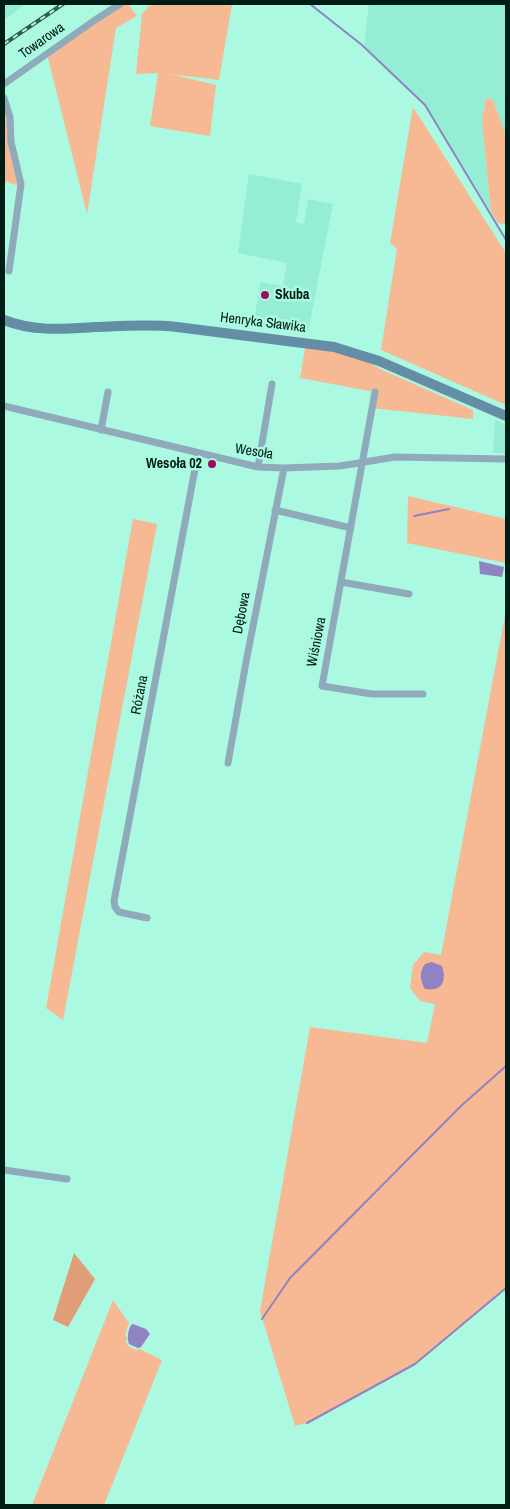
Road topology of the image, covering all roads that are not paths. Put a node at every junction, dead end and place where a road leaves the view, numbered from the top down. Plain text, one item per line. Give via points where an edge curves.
1 (120, 4) edge
2 (4, 84) edge
3 (4, 98) edge
4 (9, 271) dead end
5 (4, 320) edge
6 (272, 384) dead end
7 (108, 392) dead end
8 (374, 392) dead end
9 (4, 406) edge
10 (506, 416) edge
11 (101, 430) junction
12 (198, 453) junction
13 (506, 459) edge
14 (363, 462) junction
15 (258, 466) junction
16 (284, 468) junction
17 (275, 510) junction
18 (351, 528) junction
19 (341, 582) junction
20 (409, 594) dead end
21 (423, 694) dead end
22 (228, 763) dead end
23 (147, 918) dead end
24 (4, 1170) edge
25 (67, 1179) dead end

1 - 2 street, Towarowa
3 - 4 street via 21,184
5 - 10 main road, Henryka Sławika via 23,327 56,330 177,326 334,347 379,361
6 - 15 street
7 - 11 street
8 - 14 street, Wiśniowa
9 - 11 street, Wesoła
11 - 12 street, Wesoła
12 - 15 street, Wesoła
12 - 23 street, Różana via 114,901 119,912
13 - 14 street, Wesoła via 395,457
14 - 16 street, Wesoła
14 - 18 street, Wiśniowa
15 - 16 street, Wesoła
16 - 17 street, Dębowa
17 - 18 street
17 - 22 street, Dębowa
18 - 19 street, Wiśniowa
19 - 20 street
19 - 21 street, Wiśniowa via 322,686 372,694
24 - 25 street

